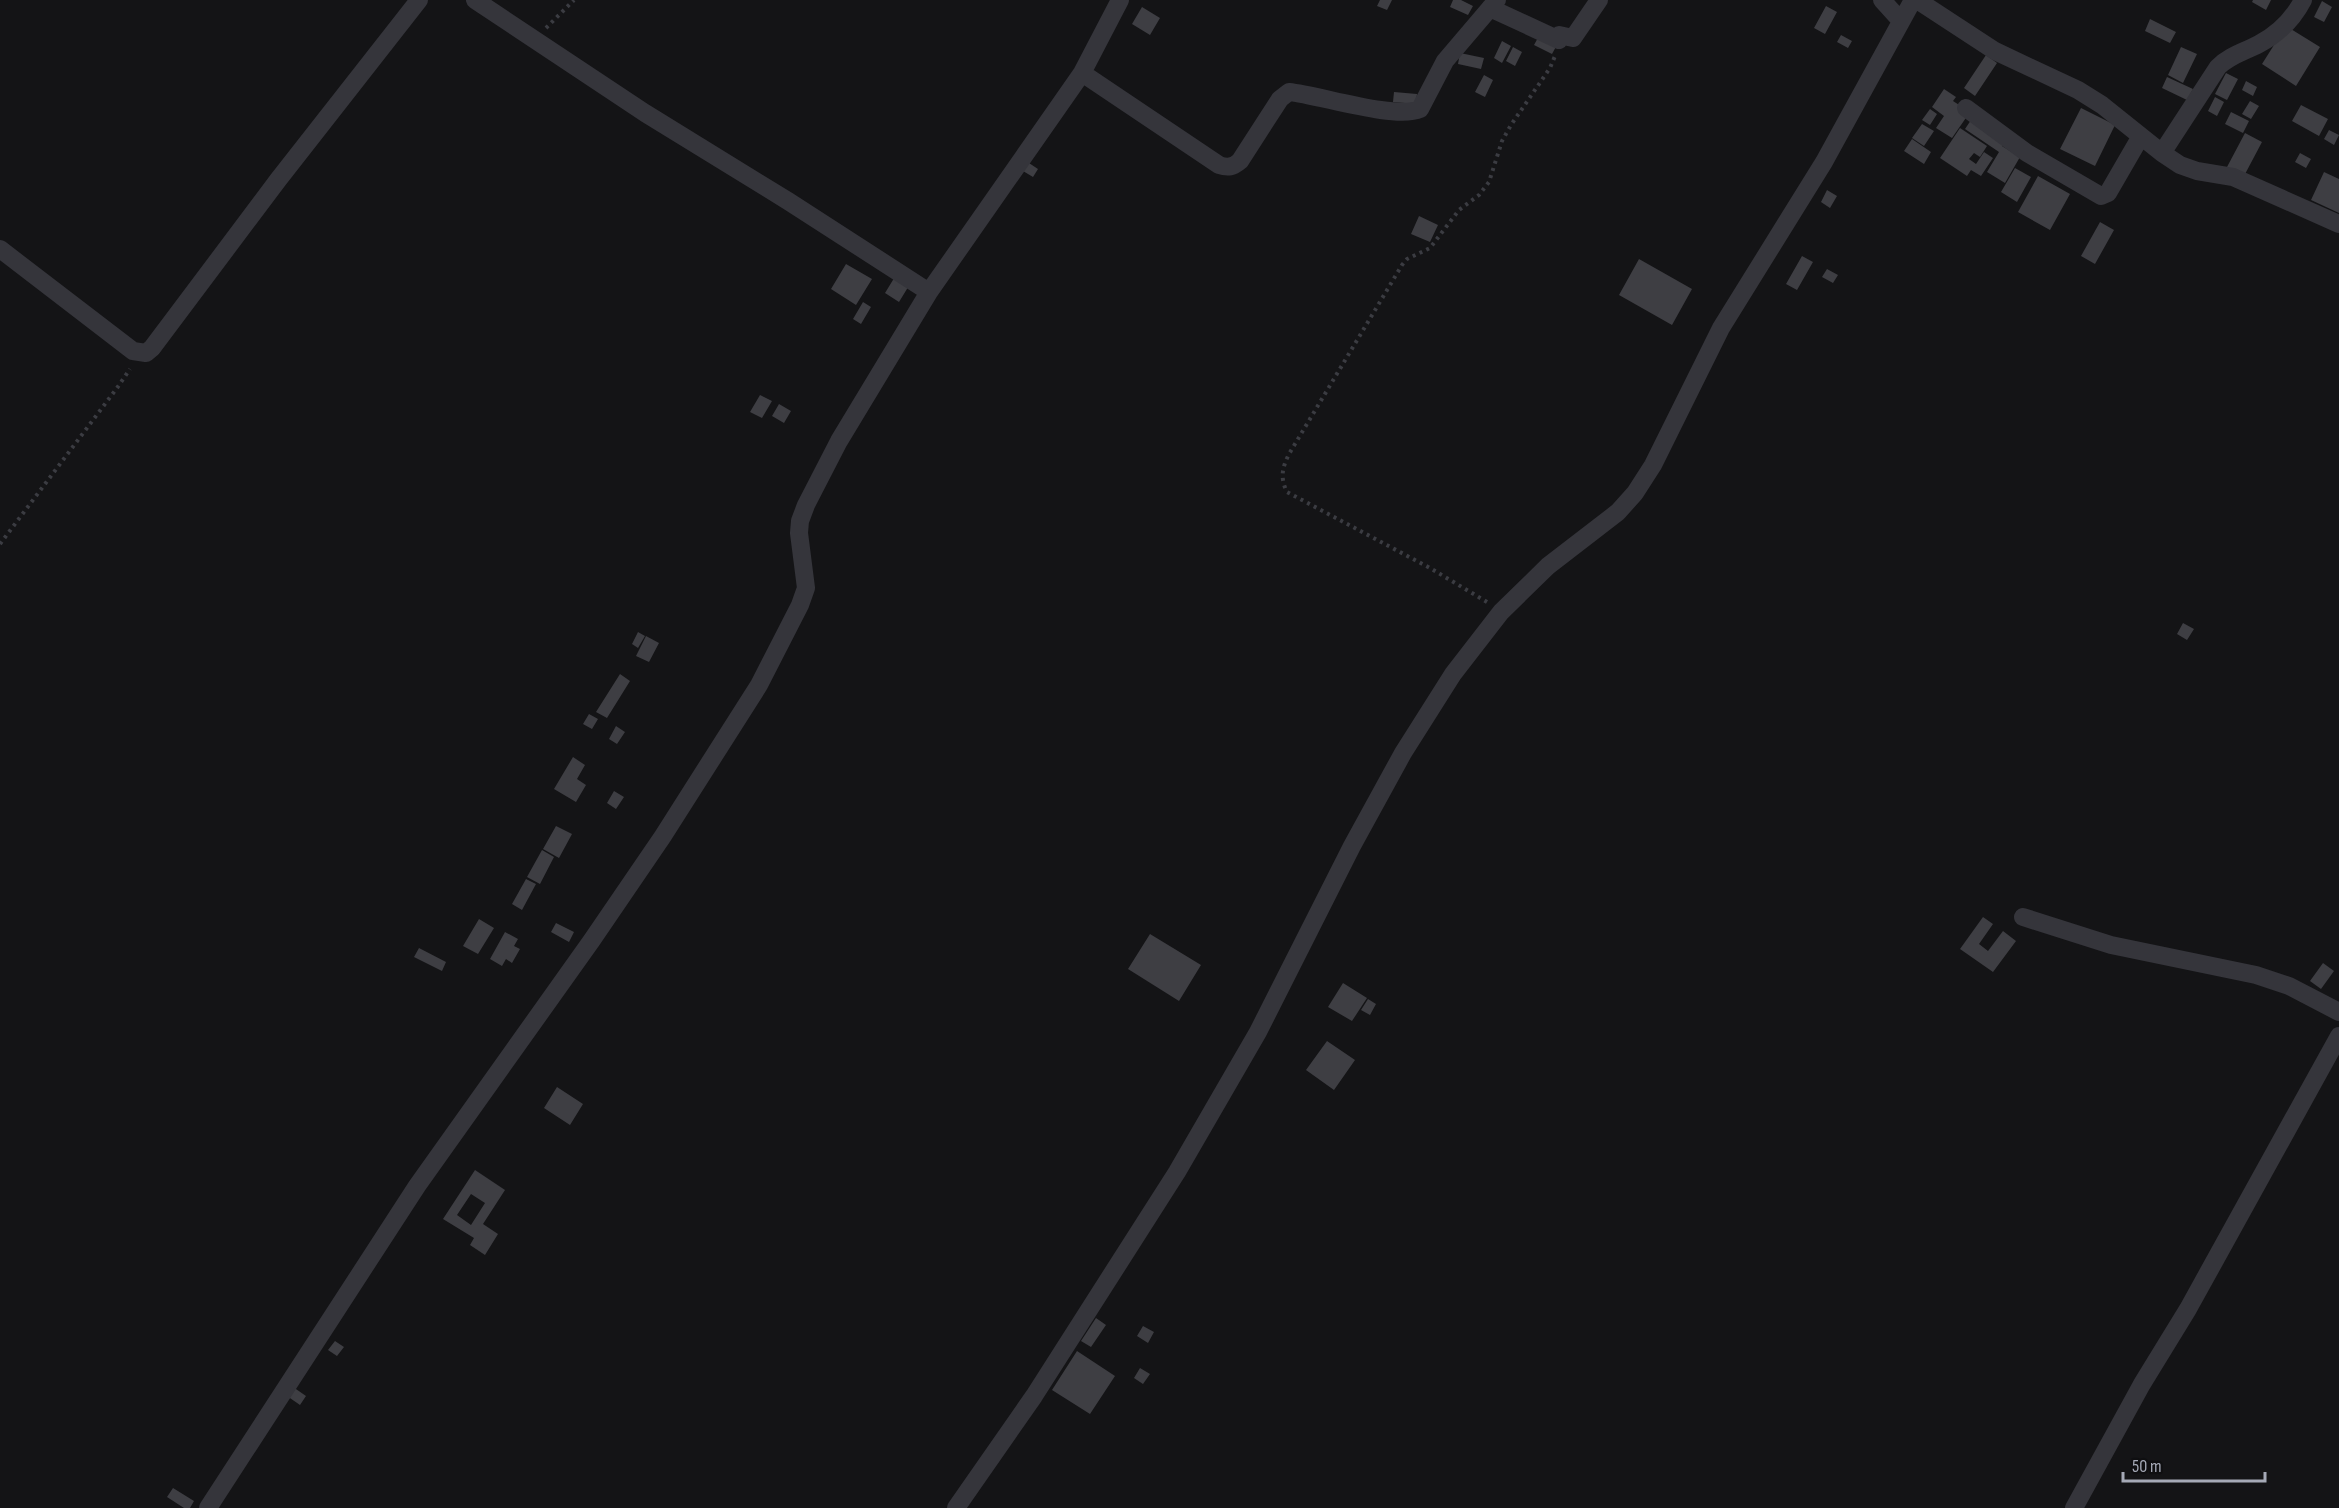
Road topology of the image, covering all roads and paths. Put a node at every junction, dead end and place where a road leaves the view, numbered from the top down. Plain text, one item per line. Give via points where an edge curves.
1 (418, 0) edge
2 (475, 0) edge
3 (574, 0) edge
4 (1120, 0) edge
5 (1599, 0) edge
6 (1882, 0) edge
7 (1915, 0) edge
8 (2303, 0) edge
9 (1494, 4) edge
10 (1901, 21) junction
11 (1560, 35) junction
12 (535, 40) junction
13 (1082, 73) junction
14 (1966, 108) dead end
15 (2141, 136) junction
16 (2162, 153) junction
17 (2339, 224) edge
18 (0, 249) edge
19 (929, 292) junction
20 (139, 354) junction
21 (0, 544) edge
22 (1501, 612) junction
23 (2024, 917) dead end
24 (2339, 1012) edge
25 (2339, 1036) edge
26 (208, 1508) edge
27 (956, 1508) edge
28 (2074, 1508) edge

1 - 20 street via 152,348
2 - 12 street
3 - 12 path
4 - 13 street
5 - 11 street via 1573,38
6 - 10 street
7 - 10 street
7 - 15 street via 1995,51 2078,90
8 - 16 street via 2273,36 2227,58 2217,67
9 - 11 street via 1559,40
9 - 13 street via 1445,61 1419,109 1404,112 1289,92 1233,166 1220,165
10 - 22 street via 1824,162 1721,328 1653,465 1635,493
11 - 22 path via 1550,68 1510,125 1488,182 1479,195 1459,210 1430,248 1407,259 1283,468 1282,481 1287,492 1473,592
12 - 19 street
13 - 19 street
14 - 15 street via 2027,153 2101,196 2108,193
15 - 16 street
16 - 17 street via 2180,165 2233,177
18 - 20 street
19 - 26 street via 839,441 806,505 799,533 806,588 759,685 663,836 417,1186
20 - 21 path
22 - 27 street via 1453,674 1403,753 1257,1032 1177,1172 1034,1396
23 - 24 street via 2111,945 2256,975 2289,986
25 - 28 street

